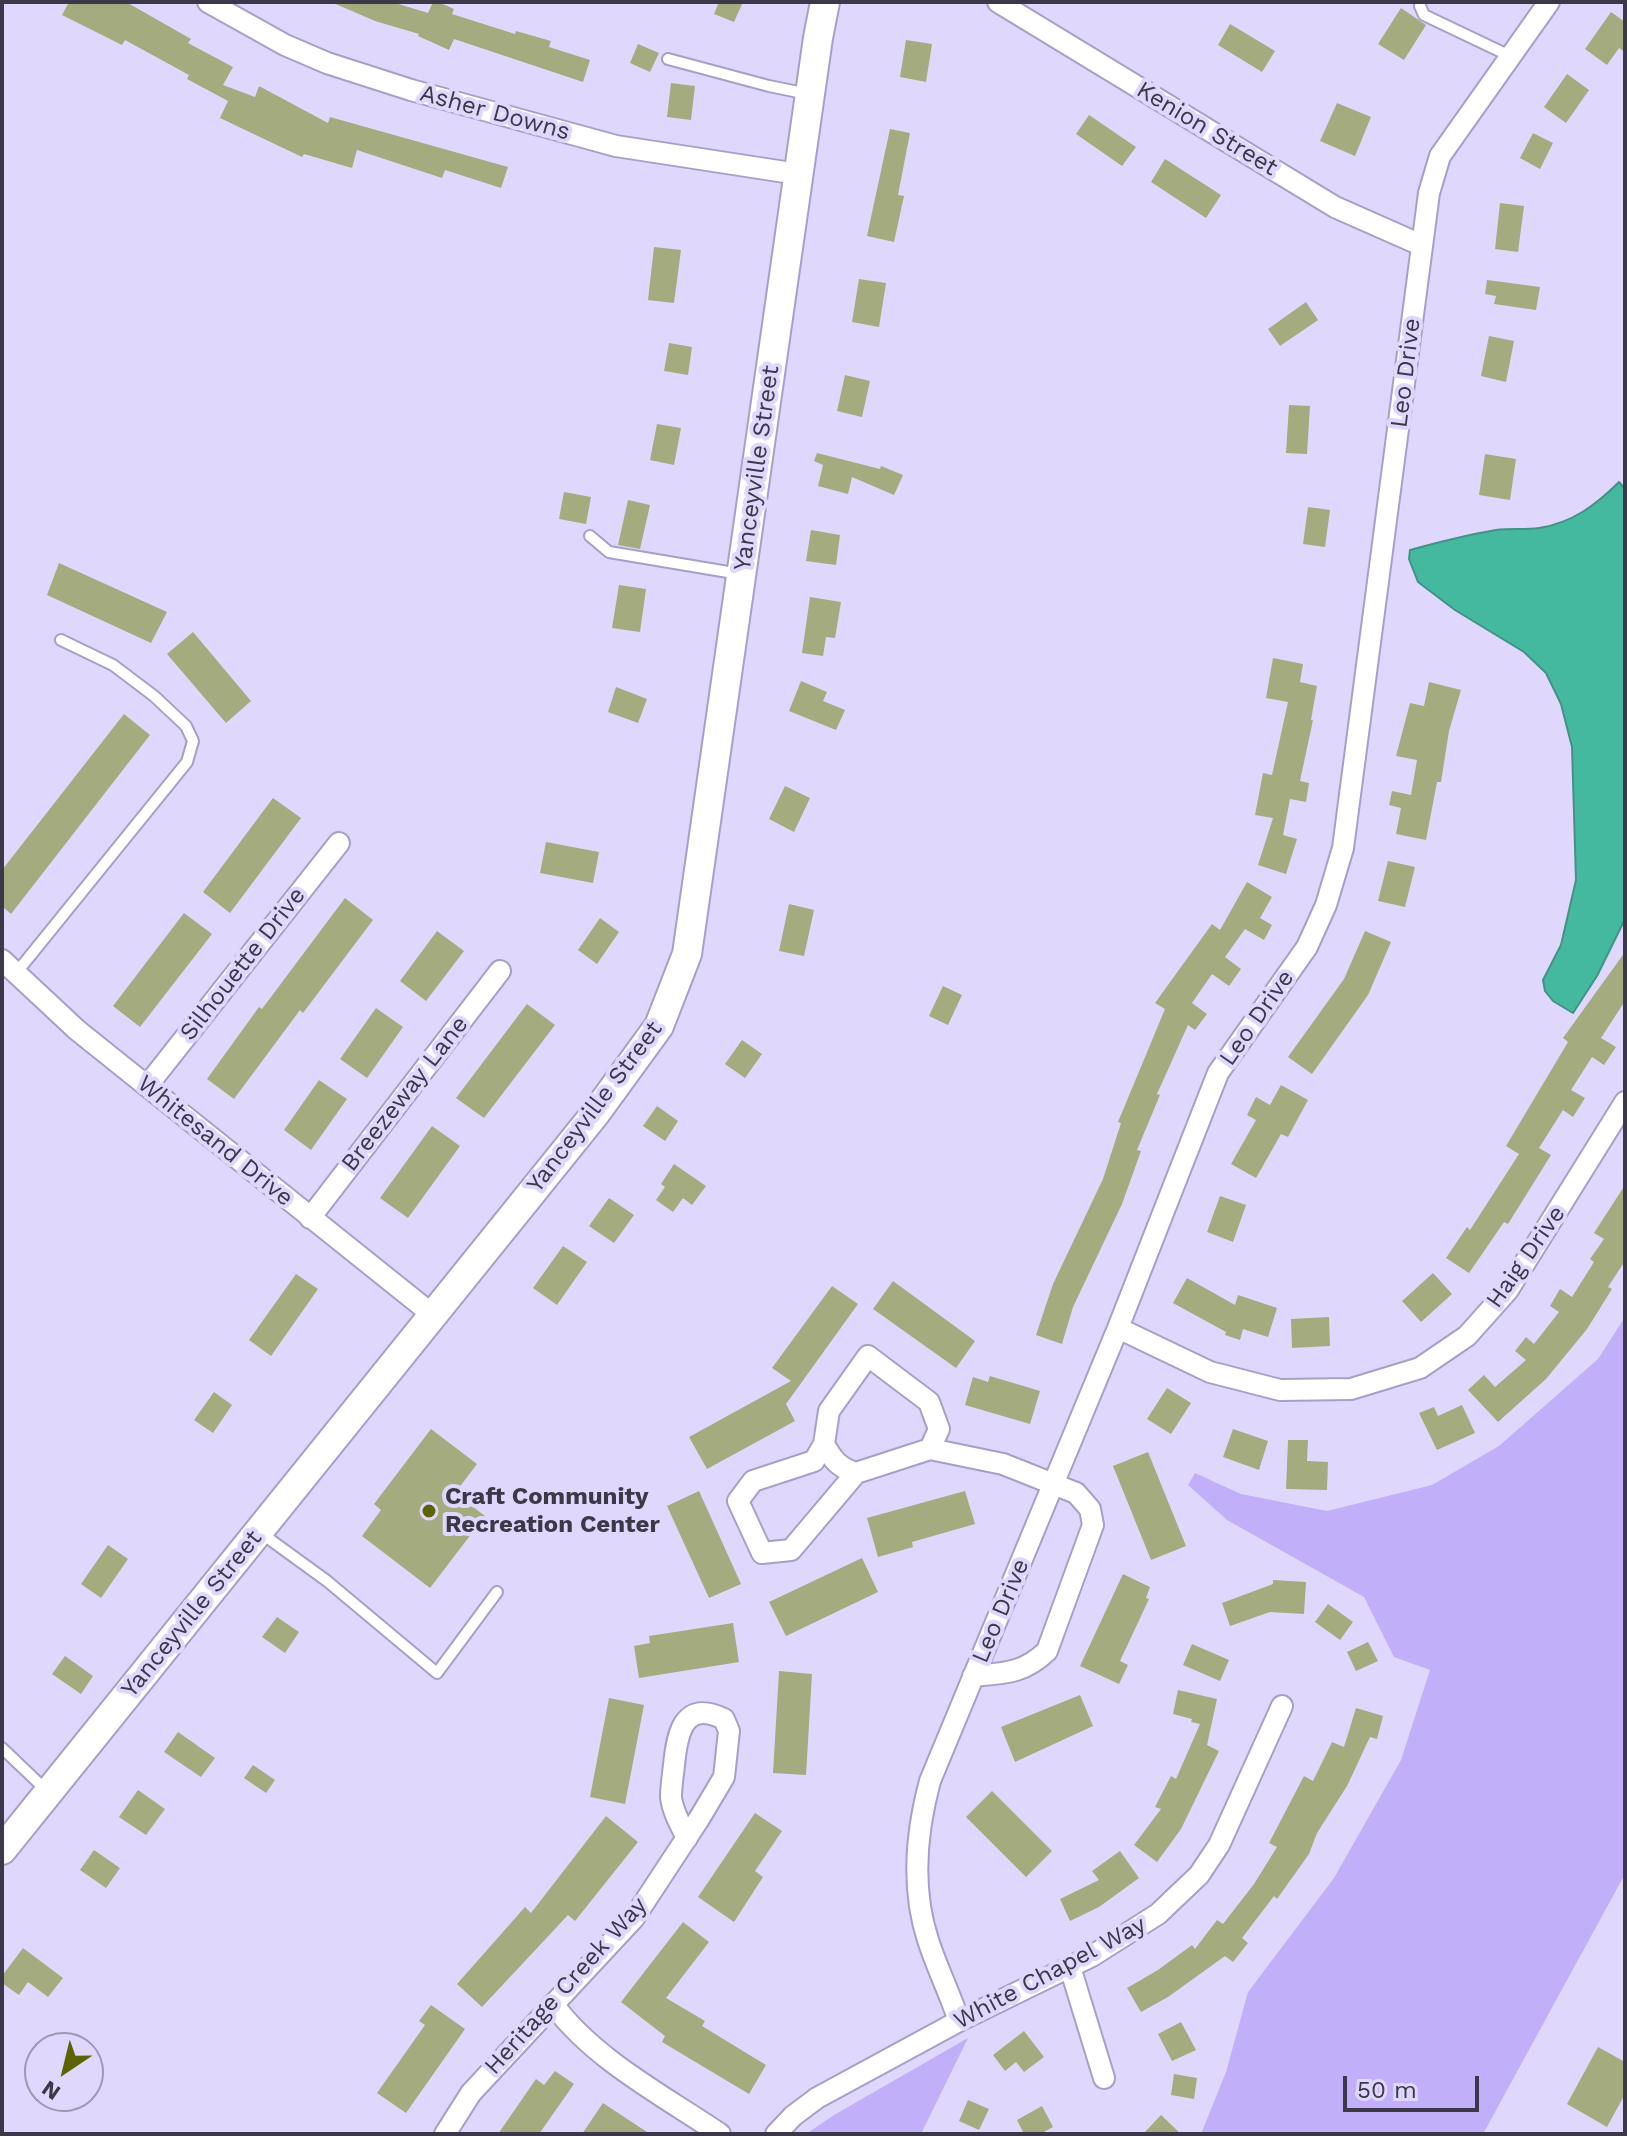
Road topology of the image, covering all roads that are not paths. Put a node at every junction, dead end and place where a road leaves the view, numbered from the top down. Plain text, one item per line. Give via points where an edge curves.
1 (208, 2) edge
2 (825, 2) edge
3 (998, 2) edge
4 (1549, 2) edge
5 (1420, 6) dead end
6 (1510, 56) junction
7 (668, 59) dead end
8 (810, 94) junction
9 (798, 174) junction
10 (1421, 245) junction
11 (590, 536) dead end
12 (742, 575) junction
13 (61, 640) dead end
14 (339, 843) dead end
15 (10, 966) edge
16 (500, 971) dead end
17 (147, 1086) junction
18 (1625, 1102) edge
19 (310, 1218) junction
20 (433, 1315) junction
21 (1118, 1328) junction
22 (824, 1444) junction
23 (930, 1449) junction
24 (856, 1473) junction
25 (1053, 1484) junction
26 (259, 1531) junction
27 (497, 1592) dead end
28 (973, 1676) junction
29 (1282, 1706) dead end
30 (2, 1748) edge
31 (48, 1792) junction
32 (687, 1838) junction
33 (2, 1850) edge
34 (1070, 1967) junction
35 (553, 2004) junction
36 (959, 2021) junction
37 (1104, 2078) dead end
38 (445, 2134) edge
39 (720, 2134) edge
40 (776, 2134) edge

1 - 9 street, Asher Downs via 285,45 411,90 616,146
2 - 8 main road, Yanceyville Street
3 - 10 street, Kenion Street via 1335,207
4 - 6 street, Leo Drive
5 - 6 lane via 1424,15
6 - 10 street, Leo Drive via 1440,156
7 - 8 lane
8 - 9 main road, Yanceyville Street
9 - 12 main road, Yanceyville Street
10 - 21 street, Leo Drive via 1343,848 1307,947 1218,1073
11 - 12 lane via 609,552
12 - 20 main road, Yanceyville Street via 687,954 659,1026
13 - 15 lane via 113,665 154,696 186,726 193,741 187,762
14 - 17 street, Silhouette Drive
15 - 17 street, Whitesand Drive
16 - 19 street, Breezeway Lane
17 - 19 street, Whitesand Drive
18 - 21 street, Haig Drive via 1508,1290 1467,1336 1420,1368 1351,1389 1280,1390 1210,1372
19 - 20 street, Whitesand Drive
20 - 26 main road, Yanceyville Street
21 - 25 street, Leo Drive
22 - 23 street via 829,1411 868,1356 929,1402 939,1429
22 - 24 street via 832,1459
22 - 24 street via 814,1461 753,1481 738,1501 762,1553 791,1550
23 - 24 street
23 - 25 street via 1003,1464
25 - 28 street, Leo Drive
25 - 28 street via 1076,1493 1090,1509 1093,1525 1047,1651 1018,1672
26 - 27 lane via 437,1673
26 - 31 main road, Yanceyville Street
28 - 36 street, Leo Drive via 930,1781 917,1861 928,1940
29 - 34 street, White Chapel Way via 1219,1845 1199,1875 1158,1914
30 - 31 lane
31 - 33 main road, Yanceyville Street
32 - 32 street, Heritage Creek Way via 724,1777 729,1731 724,1719 713,1714 693,1715 677,1736 671,1799
32 - 35 street, Heritage Creek Way via 634,1918
34 - 36 street, White Chapel Way
34 - 37 street
35 - 38 street, Heritage Creek Way via 471,2093
35 - 39 street via 598,2051
36 - 40 street, White Chapel Way via 817,2098

